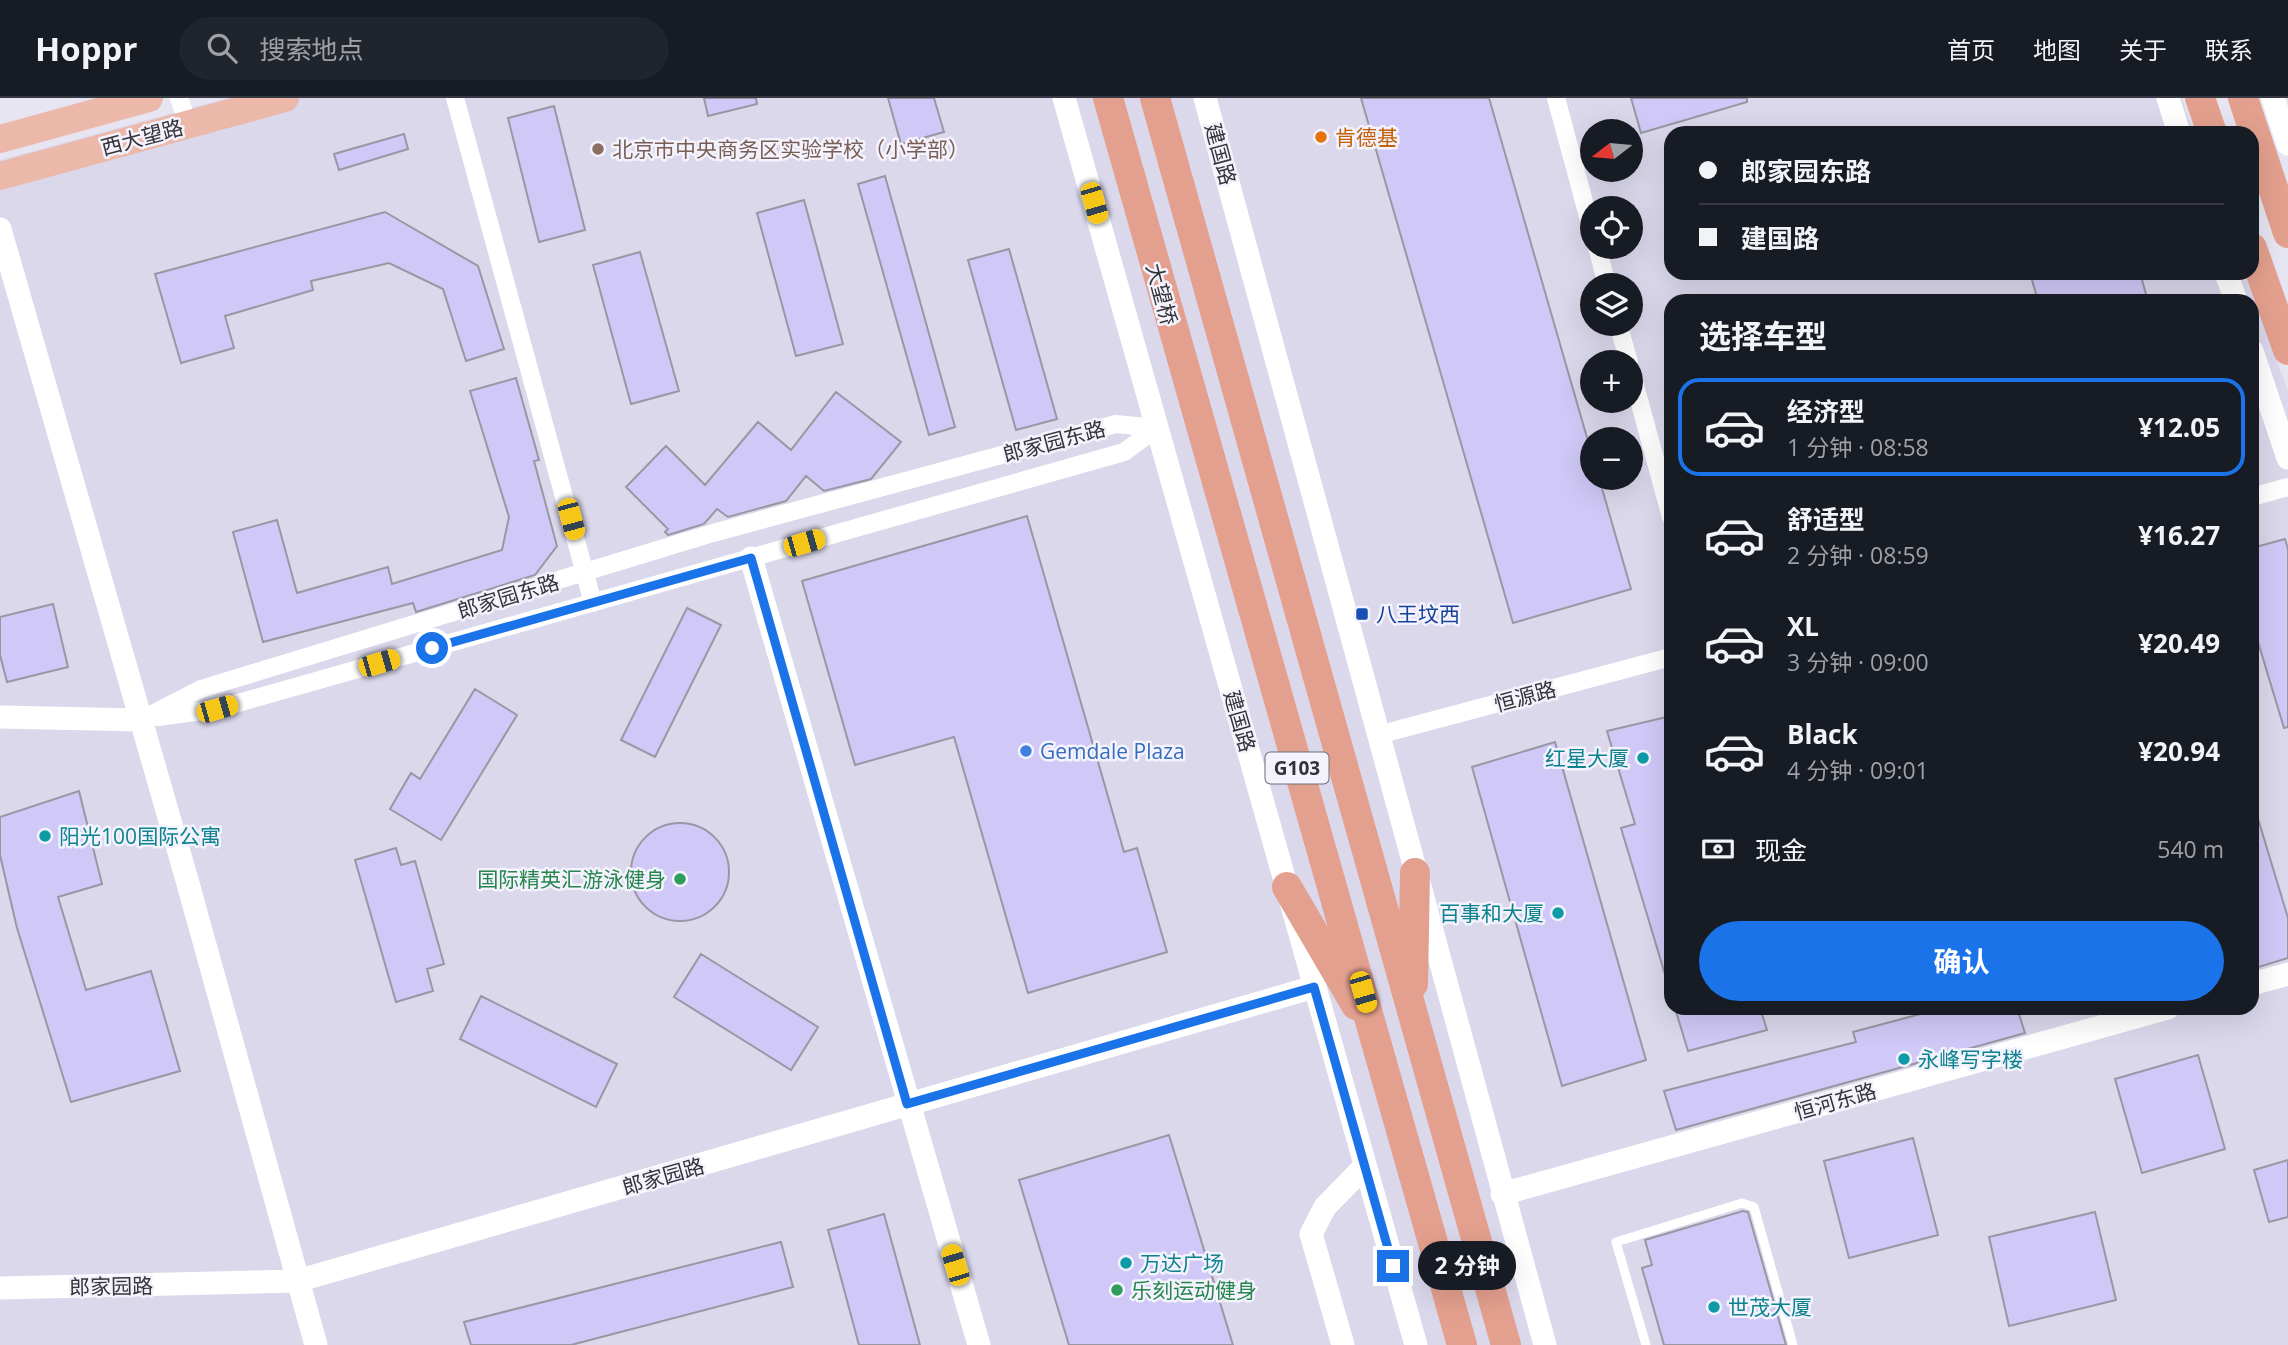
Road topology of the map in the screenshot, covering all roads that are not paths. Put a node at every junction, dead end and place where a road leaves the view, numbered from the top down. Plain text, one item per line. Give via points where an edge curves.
1 (149, 98) edge
2 (285, 98) edge
3 (455, 98) edge
4 (1064, 98) edge
5 (1108, 98) edge
6 (1155, 98) edge
7 (1205, 98) edge
8 (1556, 98) edge
9 (2168, 98) edge
10 (2200, 98) edge
11 (2243, 98) edge
12 (2273, 98) edge
13 (183, 111) edge
14 (2177, 126) edge
15 (2210, 126) edge
16 (2252, 126) edge
17 (0, 139) edge
18 (2288, 144) edge
19 (2259, 146) edge
20 (0, 176) edge
21 (1583, 196) edge
22 (0, 229) edge
23 (2288, 233) edge
24 (2259, 268) edge
25 (2287, 346) edge
26 (2259, 372) edge
27 (1643, 413) edge
28 (1157, 428) junction
29 (2288, 458) edge
30 (2288, 487) edge
31 (1216, 491) joint
32 (1664, 491) edge
33 (2259, 495) edge
34 (751, 558) junction
35 (586, 572) junction
36 (593, 603) junction
37 (1664, 659) edge
38 (0, 717) edge
39 (141, 720) junction
40 (1378, 735) junction
41 (1415, 873) junction
42 (1287, 887) junction
43 (2288, 974) edge
44 (2259, 982) edge
45 (1314, 987) junction
46 (1412, 1015) junction
47 (2143, 1015) edge
48 (1379, 1045) junction
49 (907, 1104) junction
50 (1365, 1166) junction
51 (1502, 1194) junction
52 (297, 1281) junction
53 (0, 1289) edge
54 (316, 1345) edge
55 (979, 1345) edge
56 (1343, 1345) edge
57 (1416, 1345) edge
58 (1462, 1345) edge
59 (1506, 1345) edge
60 (1545, 1345) edge
61 (1646, 1345) edge
62 (1793, 1345) edge

1 - 17 main road, 西大望路
2 - 13 main road, 西大望路
3 - 35 street
4 - 28 street, 建国路
5 - 31 highway, 大望桥 / G103
6 - 46 highway, G103
7 - 40 street, 建国路
8 - 21 street
9 - 14 street
10 - 15 highway
11 - 16 highway
12 - 18 street
13 - 20 main road, 西大望路
19 - 23 highway
22 - 39 street
24 - 25 highway
26 - 29 street
27 - 32 street
28 - 34 street, 郎家园东路 via 1124,452
28 - 35 street, 郎家园东路 via 1116,424
28 - 42 street, 建国路
30 - 33 street
31 - 48 highway, 建国路 / G103
34 - 36 street, 郎家园东路
34 - 49 street
35 - 36 street
35 - 39 street, 郎家园东路 via 201,689
36 - 39 street, 郎家园东路 via 217,709
37 - 40 street, 恒源路
38 - 39 street, 郎家园东路
39 - 52 street
40 - 41 street, 建国路
41 - 46 highway
41 - 51 street, 建国路
42 - 45 street, 建国路
42 - 48 highway
43 - 44 street
45 - 49 street, 郎家园路
45 - 50 street, 建国路
46 - 59 highway, G103
47 - 51 street, 恒河东路
48 - 58 highway, 建国路 / G103
49 - 52 street, 郎家园路
49 - 55 street
50 - 56 street via 1325,1207 1311,1234
50 - 57 street, 建国路
51 - 60 street, 建国路
52 - 53 street, 郎家园路
52 - 54 street
61 - 62 lane via 1616,1242 1742,1203 1754,1207

